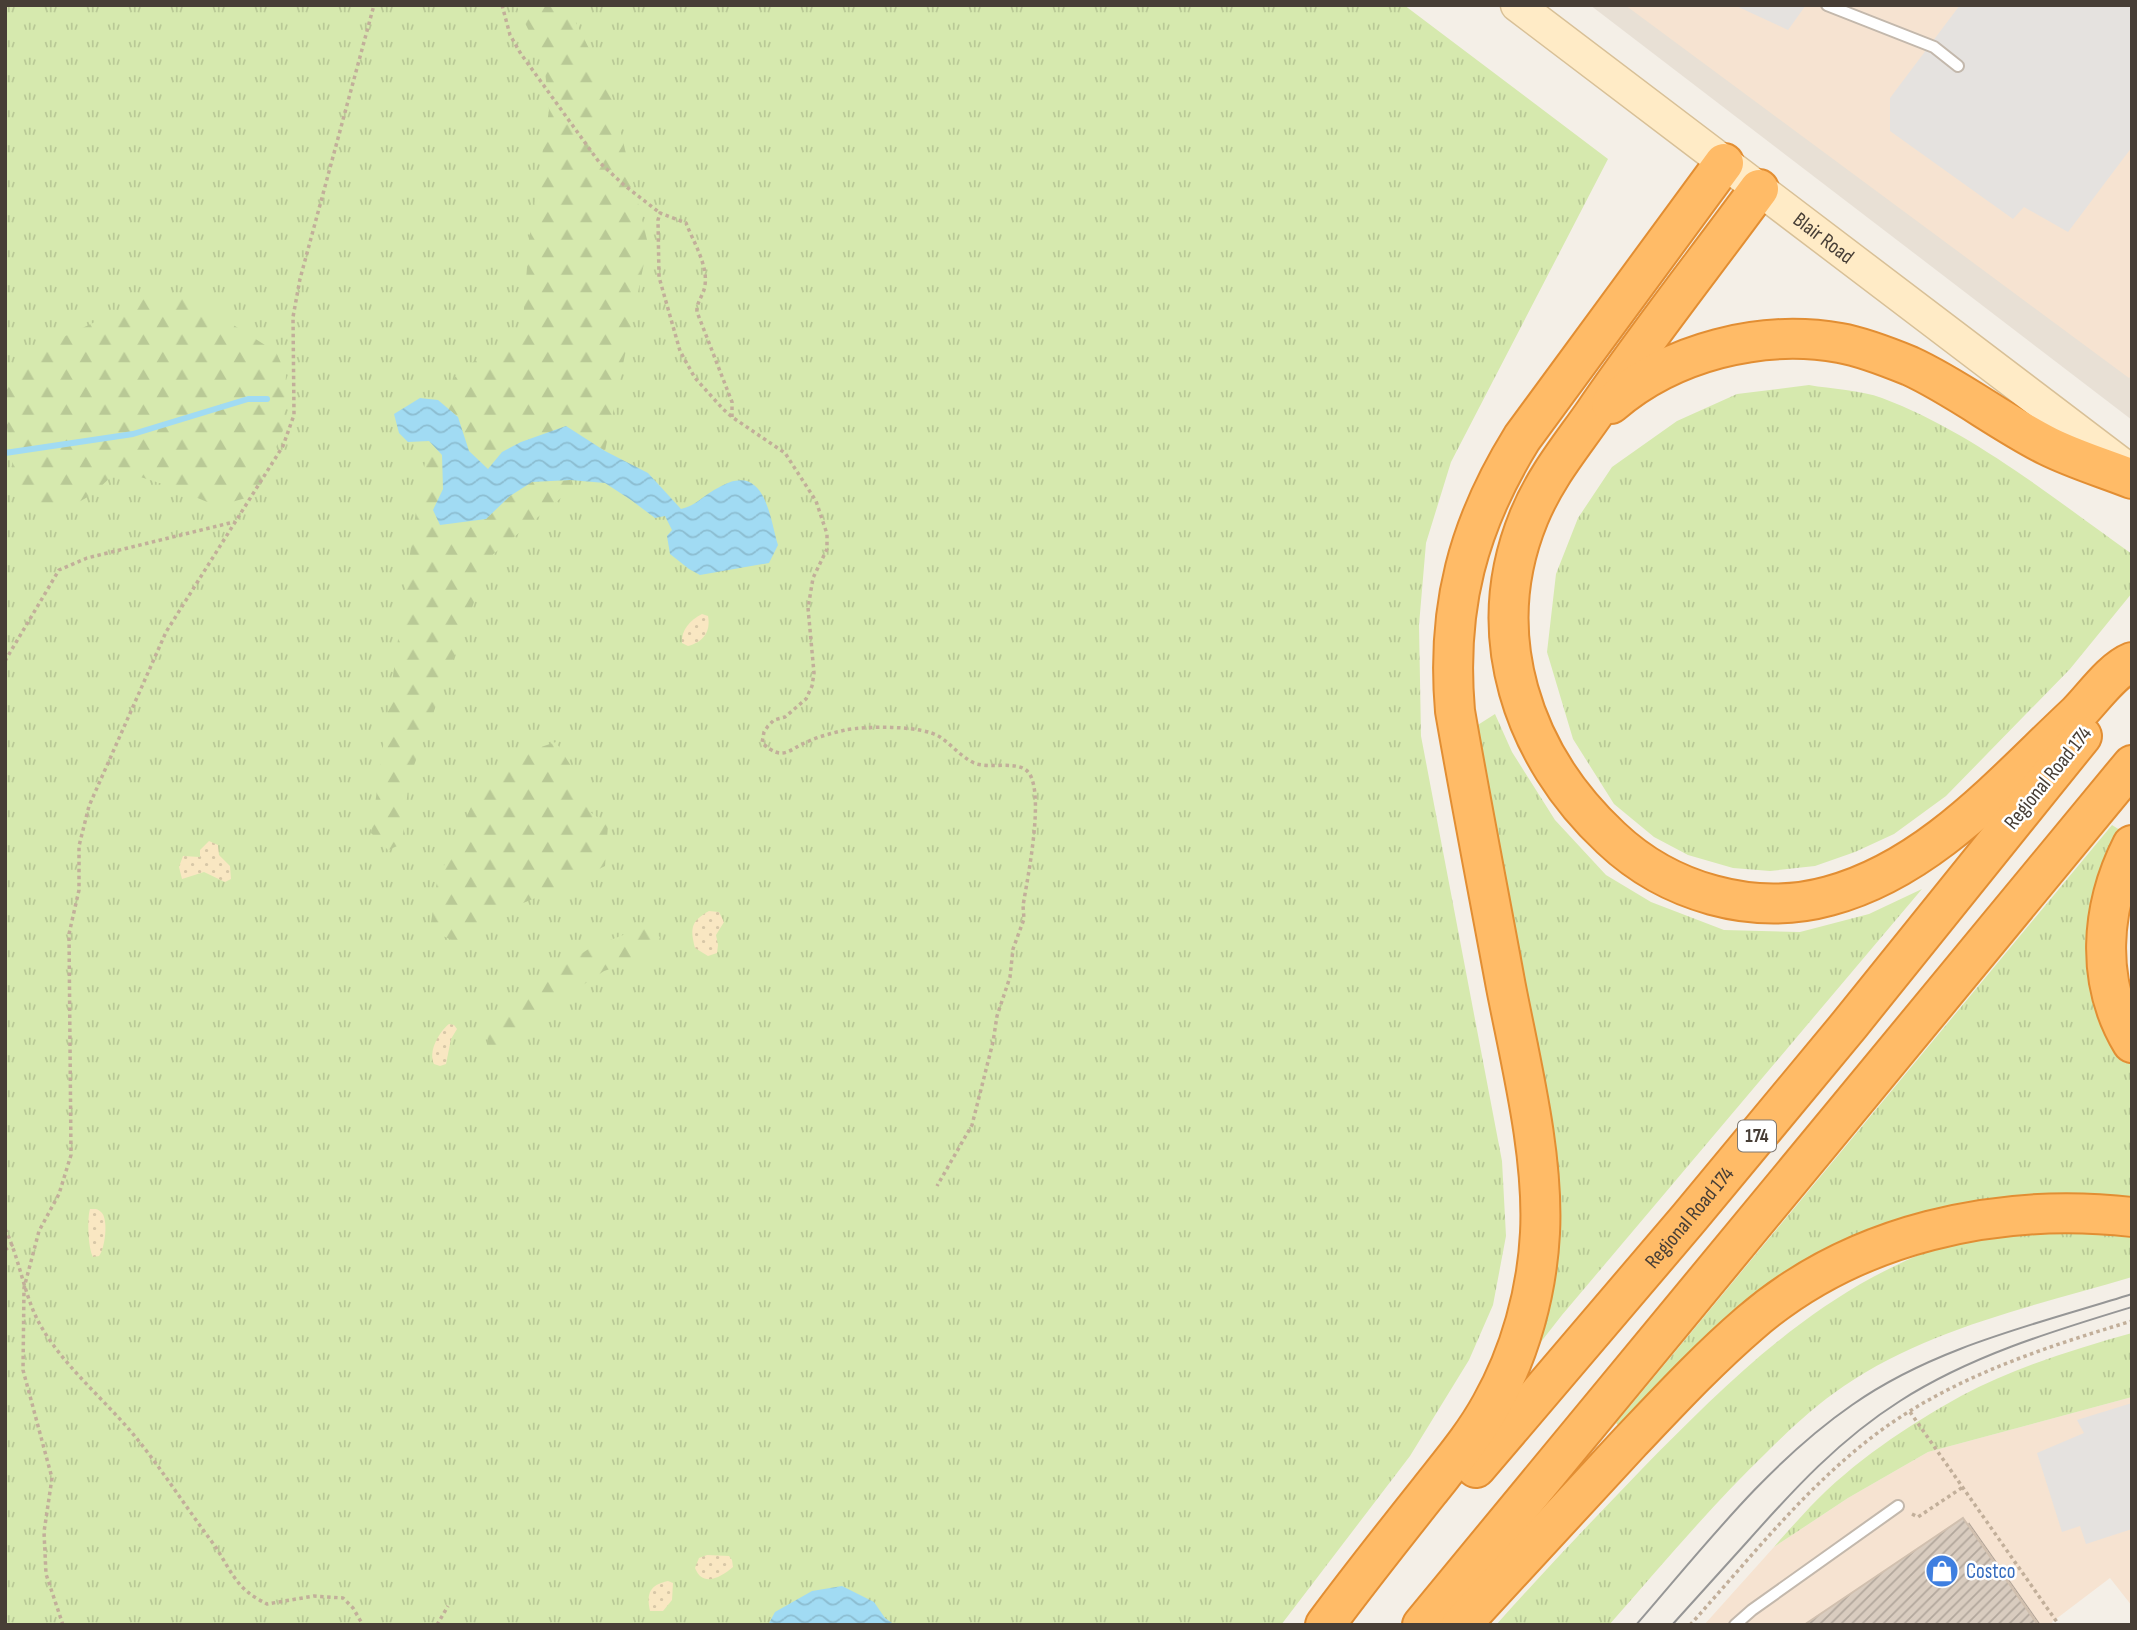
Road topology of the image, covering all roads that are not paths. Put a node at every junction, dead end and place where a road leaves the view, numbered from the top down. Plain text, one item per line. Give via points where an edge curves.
1 (1517, 5) edge
2 (1826, 5) edge
3 (1958, 66) dead end
4 (1724, 163) junction
5 (1759, 189) junction
6 (1585, 426) junction
7 (2132, 472) edge
8 (2132, 479) edge
9 (2132, 662) edge
10 (2132, 674) edge
11 (2132, 765) edge
12 (2132, 845) edge
13 (2132, 1043) edge
14 (2132, 1217) edge
15 (1898, 1506) road end
16 (1334, 1620) edge
17 (1422, 1625) edge
18 (1461, 1625) edge
19 (1735, 1625) edge

1 - 4 main road, Blair Road
2 - 3 lane via 1934,47
4 - 5 main road, Blair Road
4 - 16 highway via 1522,438 1483,510 1466,561 1455,635 1455,711 1526,1091 1537,1166 1538,1256 1528,1311 1492,1404
5 - 6 highway
5 - 7 main road, Blair Road
6 - 8 highway via 1651,377 1710,351 1779,339 1839,343 1911,367 2048,446
6 - 9 highway via 1548,478 1520,545 1510,598 1514,676 1540,748 1580,807 1617,844 1679,883 1725,899 1777,904 1827,897 1873,880 1916,856 1973,811
10 - 16 highway, Regional Road 174 / 174 via 1680,1228
11 - 17 highway, 174
12 - 13 highway via 2115,884 2105,958 2115,1007
14 - 18 highway via 2052,1212 1972,1221 1892,1242 1810,1281 1751,1322 1703,1367
15 - 19 lane

